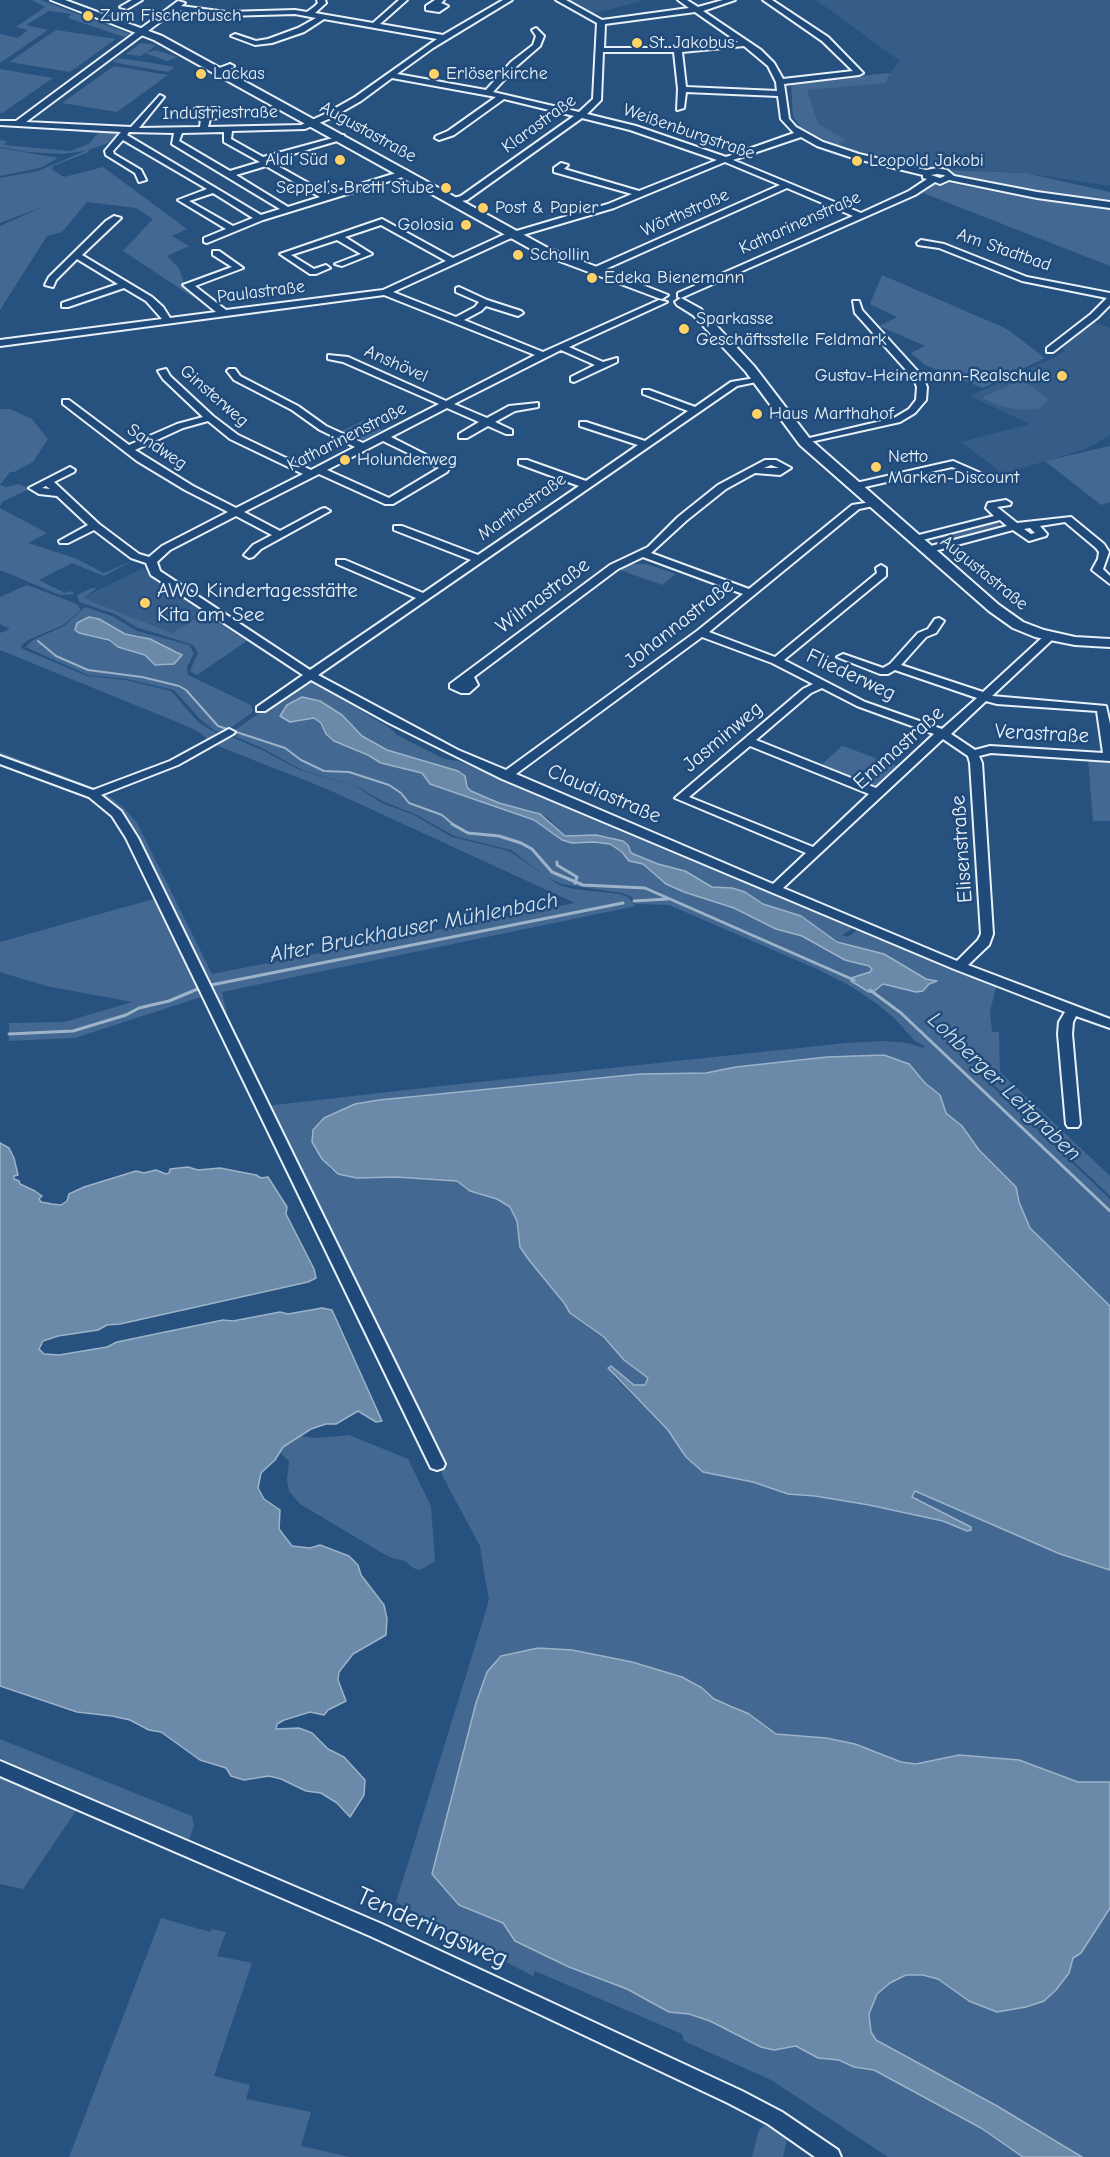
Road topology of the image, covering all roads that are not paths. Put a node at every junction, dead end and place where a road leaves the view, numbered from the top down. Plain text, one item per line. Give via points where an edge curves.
1 (56, 0) edge
2 (138, 0) edge
3 (185, 0) edge
4 (321, 0) edge
5 (403, 0) edge
6 (508, 0) edge
7 (560, 0) edge
8 (682, 0) edge
9 (731, 0) edge
10 (767, 0) edge
11 (124, 7) dead end
12 (175, 8) junction
13 (695, 9) junction
14 (309, 14) junction
15 (324, 16) junction
16 (601, 22) junction
17 (375, 25) junction
18 (536, 30) dead end
19 (142, 31) junction
20 (235, 36) dead end
21 (444, 38) junction
22 (746, 43) junction
23 (600, 50) junction
24 (678, 51) junction
25 (230, 66) dead end
26 (218, 69) junction
27 (391, 75) junction
28 (780, 82) junction
29 (682, 89) junction
30 (488, 93) junction
31 (782, 94) junction
32 (503, 96) junction
33 (160, 97) dead end
34 (680, 108) dead end
35 (581, 115) junction
36 (206, 117) dead end
37 (0, 123) edge
38 (314, 123) junction
39 (18, 124) junction
40 (179, 131) junction
41 (203, 131) junction
42 (228, 131) junction
43 (127, 132) junction
44 (800, 135) junction
45 (341, 137) junction
46 (439, 138) dead end
47 (724, 159) junction
48 (262, 160) junction
49 (564, 165) dead end
50 (220, 169) junction
51 (406, 173) junction
52 (230, 174) junction
53 (929, 177) junction
54 (142, 180) dead end
55 (787, 185) junction
56 (214, 190) junction
57 (640, 194) junction
58 (327, 197) junction
59 (454, 201) junction
60 (1110, 204) edge
61 (288, 210) junction
62 (860, 215) junction
63 (117, 218) dead end
64 (260, 218) junction
65 (232, 230) junction
66 (514, 234) junction
67 (337, 236) junction
68 (207, 240) dead end
69 (921, 243) dead end
70 (216, 253) dead end
71 (76, 255) junction
72 (452, 261) junction
73 (339, 264) dead end
74 (326, 268) dead end
75 (596, 270) junction
76 (126, 284) junction
77 (50, 285) dead end
78 (459, 290) dead end
79 (385, 292) junction
80 (662, 298) junction
81 (1110, 298) edge
82 (681, 299) junction
83 (483, 302) junction
84 (855, 303) dead end
85 (65, 305) dead end
86 (224, 313) junction
87 (518, 313) dead end
88 (167, 320) junction
89 (456, 321) junction
90 (0, 343) edge
91 (561, 347) junction
92 (1050, 350) dead end
93 (543, 356) junction
94 (331, 357) dead end
95 (614, 360) dead end
96 (603, 365) junction
97 (163, 371) dead end
98 (232, 371) dead end
99 (574, 379) dead end
100 (758, 379) junction
101 (646, 392) dead end
102 (66, 402) dead end
103 (446, 405) junction
104 (535, 405) dead end
105 (695, 410) junction
106 (210, 418) junction
107 (488, 422) junction
108 (583, 424) dead end
109 (509, 432) dead end
110 (464, 436) dead end
111 (383, 437) junction
112 (805, 442) junction
113 (645, 444) junction
114 (363, 447) junction
115 (128, 448) junction
116 (523, 462) dead end
117 (70, 470) dead end
118 (756, 470) dead end
119 (315, 472) junction
120 (980, 475) dead end
121 (586, 485) junction
122 (855, 486) junction
123 (874, 503) junction
124 (1006, 504) dead end
125 (325, 511) dead end
126 (235, 512) junction
127 (1001, 517) junction
128 (94, 526) junction
129 (1014, 527) junction
130 (398, 528) dead end
131 (279, 534) junction
132 (915, 539) junction
133 (64, 541) dead end
134 (927, 550) junction
135 (645, 554) junction
136 (249, 555) dead end
137 (478, 559) junction
138 (151, 561) junction
139 (341, 562) dead end
140 (881, 568) dead end
141 (1110, 581) edge
142 (751, 593) junction
143 (424, 597) junction
144 (939, 621) dead end
145 (701, 633) junction
146 (1049, 637) junction
147 (1110, 643) edge
148 (843, 657) dead end
149 (776, 661) junction
150 (894, 666) junction
151 (310, 675) junction
152 (468, 676) dead end
153 (820, 685) junction
154 (985, 697) junction
155 (1106, 707) edge
156 (261, 709) dead end
157 (229, 732) dead end
158 (944, 734) junction
159 (748, 741) junction
160 (973, 754) junction
161 (1110, 757) edge
162 (0, 760) edge
163 (506, 776) junction
164 (878, 793) junction
165 (93, 794) junction
166 (814, 852) junction
167 (775, 889) junction
168 (958, 966) junction
169 (1072, 1011) junction
170 (1110, 1024) edge
171 (1073, 1124) dead end
172 (437, 1464) dead end
173 (0, 1768) edge
174 (831, 2157) edge

1 - 19 main road, Augustastraße
2 - 11 street
3 - 12 street
4 - 14 street
5 - 17 street
6 - 21 street, Industriestraße
7 - 16 street
8 - 13 street
9 - 13 street
10 - 28 street via 825,39 859,73
12 - 14 street via 226,14
12 - 19 street
13 - 16 street
13 - 22 street
14 - 15 street
15 - 17 street
15 - 20 street via 301,30 269,41 255,43
16 - 23 street, Klarastraße
17 - 21 street
18 - 30 street via 540,36 536,46
19 - 26 main road, Augustastraße
19 - 39 street
21 - 27 street, Industriestraße
22 - 24 street
22 - 28 street via 771,65
23 - 24 street
23 - 35 street, Klarastraße via 597,100
24 - 29 street
25 - 26 street
26 - 38 main road, Augustastraße
27 - 30 street, Weißenburgstraße
27 - 38 street, Industriestraße
28 - 31 street
29 - 31 street
29 - 34 street
30 - 32 street, Weißenburgstraße
31 - 44 street via 785,119
32 - 35 street, Weißenburgstraße
32 - 46 street
33 - 43 street
35 - 47 street, Weißenburgstraße via 650,133
35 - 59 street, Klarastraße via 464,198
36 - 41 street
37 - 39 street, Industriestraße
38 - 42 street, Industriestraße via 294,128
38 - 45 main road, Augustastraße
39 - 43 street, Industriestraße
40 - 41 street, Industriestraße
40 - 43 street, Industriestraße
40 - 50 street via 176,142
41 - 42 street, Industriestraße
42 - 48 street via 227,140
43 - 54 street via 109,150 110,155 138,172
43 - 56 street, Industriestraße
44 - 47 street, Paulastraße
44 - 53 street
45 - 48 street
45 - 51 main road, Augustastraße
47 - 55 street, Weißenburgstraße
47 - 57 street, Paulastraße
48 - 50 street
48 - 52 street
48 - 58 street
49 - 57 street via 557,170
50 - 52 street
51 - 58 street
51 - 59 main road, Augustastraße
52 - 61 street
53 - 60 street via 941,171 949,178
53 - 62 street, Katharinenstraße via 912,192
55 - 62 street, Weißenburgstraße
55 - 75 street, Wörthstraße
56 - 64 street, Industriestraße
56 - 65 street via 182,200
57 - 66 street, Paulastraße via 588,214
58 - 61 street
59 - 66 main road, Augustastraße
61 - 64 street
62 - 82 street, Katharinenstraße
63 - 71 street
64 - 65 street
65 - 68 street
66 - 72 street, Paulastraße
66 - 75 main road, Augustastraße via 542,250
67 - 72 street via 382,222
67 - 73 street via 368,254
67 - 74 street via 284,254 313,272
69 - 81 street, Am Stadtbad via 941,246 1025,279
70 - 86 street via 239,268 188,285
71 - 76 street
71 - 77 street
72 - 79 street, Paulastraße
75 - 80 main road, Augustastraße
76 - 85 street
76 - 88 street via 160,309
78 - 83 street
79 - 86 street, Paulastraße
79 - 89 street
80 - 82 main road
80 - 91 street, Katharinenstraße
81 - 92 street, Am Stadtbad via 1094,316
82 - 100 main road, Augustastraße
83 - 87 street
83 - 89 street
84 - 112 street via 918,378 921,400 897,420
86 - 88 street, Paulastraße
88 - 90 street, Paulastraße
89 - 93 street
91 - 93 street, Katharinenstraße
91 - 96 street
93 - 103 street, Katharinenstraße
94 - 103 street, Anshövel via 345,359
95 - 96 street
96 - 99 street
97 - 106 street, Ginsterweg
98 - 114 street via 237,378 295,408 323,428
100 - 105 street, Marthastraße via 734,384
100 - 112 main road, Augustastraße
101 - 105 street
102 - 115 street, Sandweg
103 - 107 street, Anshövel
103 - 111 street, Katharinenstraße
104 - 107 street via 512,408
105 - 113 street, Marthastraße
106 - 115 street via 173,428
106 - 119 street, Ginsterweg via 234,437
107 - 109 street, Anshövel
107 - 110 street
108 - 113 street
111 - 114 street, Katharinenstraße
111 - 119 street, Ginsterweg via 445,467 390,502
112 - 122 main road, Augustastraße
113 - 121 street, Marthastraße
114 - 119 street, Katharinenstraße
115 - 126 street, Sandweg via 189,488
116 - 121 street, Marthastraße
117 - 128 street via 47,481
118 - 135 street, Wilmastraße via 700,503
119 - 126 street, Katharinenstraße
120 - 122 street via 953,464
121 - 137 street, Marthastraße
122 - 123 main road, Augustastraße
123 - 132 main road, Augustastraße
123 - 142 street, Johannastraße via 856,507
124 - 127 street via 991,508
125 - 131 street
126 - 131 street, Sandweg
126 - 138 street, Katharinenstraße via 159,552
127 - 129 street
127 - 132 street
128 - 133 street
128 - 138 street via 135,556
129 - 134 street
129 - 141 street via 1067,519 1100,546 1104,552 1097,570
130 - 137 street, Marthastraße
131 - 136 street
132 - 134 main road, Augustastraße
134 - 146 main road, Augustastraße via 1007,618
135 - 142 street
135 - 152 street, Wilmastraße via 614,567
137 - 143 street, Marthastraße
138 - 151 street, Claudiastraße via 155,573
139 - 143 street
140 - 149 street, Fliederweg via 882,574
142 - 145 street, Johannastraße
143 - 151 street, Marthastraße
144 - 150 street
145 - 149 street, Fliederweg
145 - 163 street, Johannastraße
146 - 147 main road, Augustastraße
146 - 154 street, Emmastraße
148 - 150 street via 885,672
149 - 153 street, Fliederweg
150 - 154 street
151 - 156 street, Marthastraße
151 - 163 street, Claudiastraße via 393,722
153 - 158 street, Fliederweg
153 - 159 street, Jasminweg via 807,691
154 - 155 street
154 - 158 street, Emmastraße
155 - 161 street
157 - 165 street via 174,763
158 - 160 street
158 - 164 street, Emmastraße
159 - 164 street
159 - 166 street, Jasminweg via 681,798
160 - 161 street, Verastraße via 990,749
160 - 168 street, Elisenstraße via 987,934 984,942
162 - 165 street
163 - 167 street, Claudiastraße
164 - 166 street, Emmastraße
165 - 172 street via 117,814 132,838
166 - 167 street, Emmastraße
167 - 168 street, Claudiastraße
168 - 169 street, Claudiastraße
169 - 170 street, Claudiastraße
169 - 171 street via 1065,1034
173 - 174 street, Tenderingsweg via 542,2006 735,2097 775,2118

